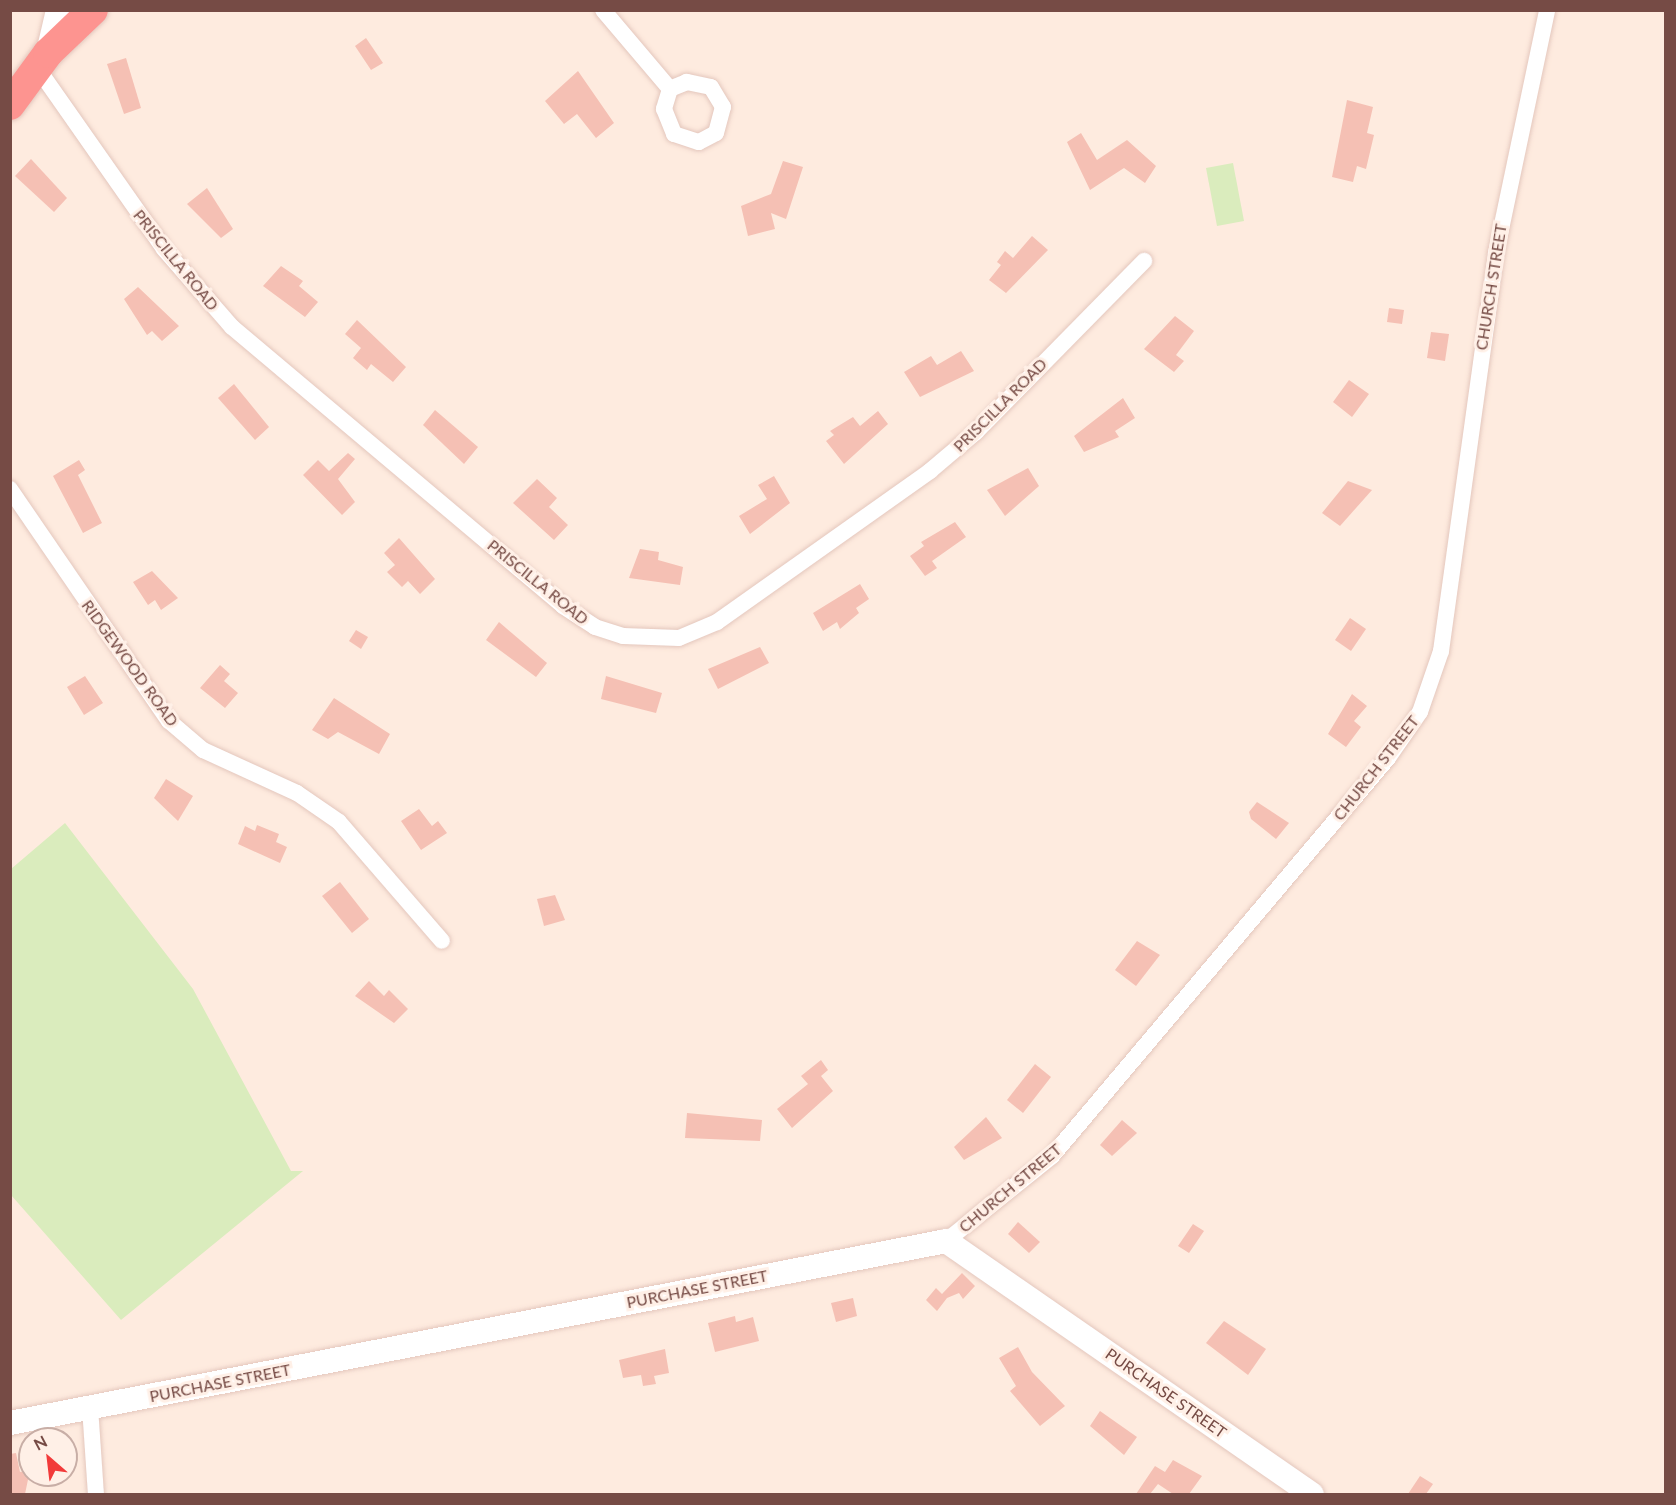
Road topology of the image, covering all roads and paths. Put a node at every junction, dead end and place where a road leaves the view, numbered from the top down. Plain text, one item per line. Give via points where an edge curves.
1 (58, 10) edge
2 (1547, 10) edge
3 (92, 11) edge
4 (606, 11) edge
5 (42, 59) junction
6 (670, 89) dead end
7 (10, 105) edge
8 (1144, 261) dead end
9 (10, 489) edge
10 (441, 941) dead end
11 (946, 1240) junction
12 (90, 1407) junction
13 (10, 1423) edge
14 (96, 1494) edge
15 (1312, 1494) edge

1 - 5 street
2 - 11 street, CHURCH STREET via 1496,254 1441,651 1420,712 1388,758 1052,1156
3 - 5 highway
4 - 6 street
5 - 7 highway
5 - 8 street, PRISCILLA ROAD via 158,241 232,327 563,606 595,627 623,636 679,638 717,622 937,466
9 - 10 street, RIDGEWOOD ROAD via 169,721 203,750 297,794 339,822
11 - 12 street, PURCHASE STREET
11 - 15 street, PURCHASE STREET
12 - 13 street, PURCHASE STREET
12 - 14 street

